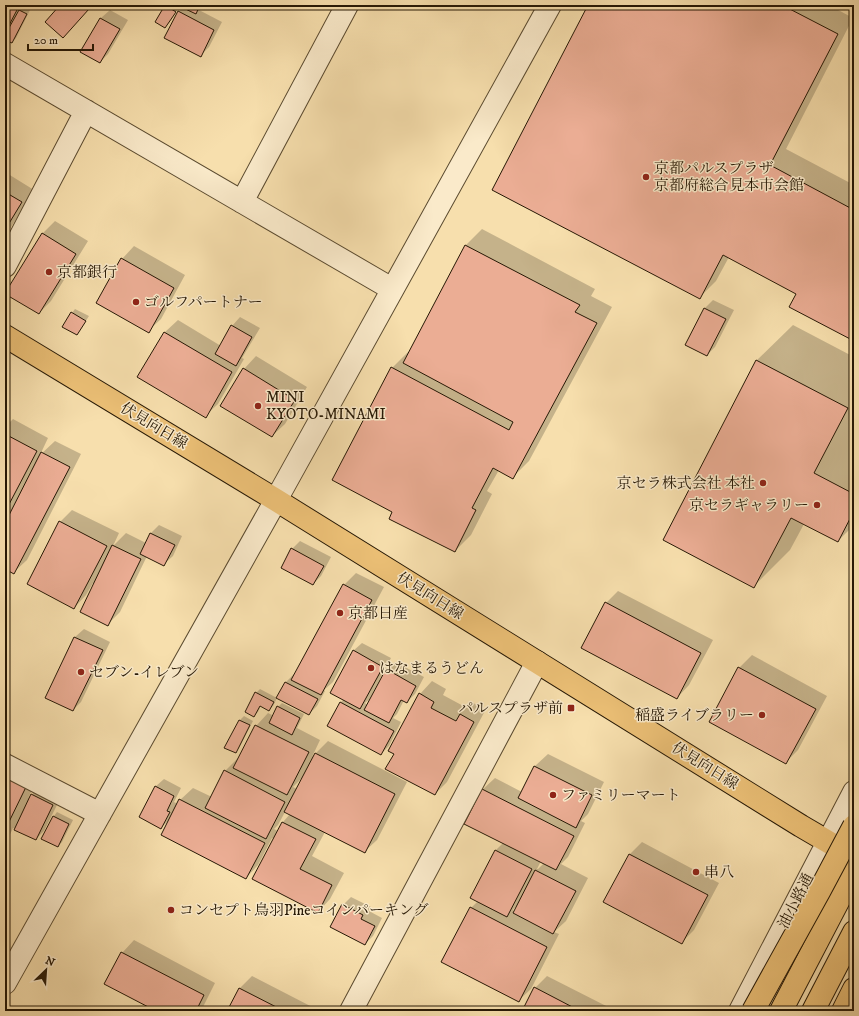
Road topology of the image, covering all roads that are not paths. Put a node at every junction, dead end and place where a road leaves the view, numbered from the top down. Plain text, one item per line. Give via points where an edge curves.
1 (347, 5) edge
2 (550, 5) edge
3 (5, 64) edge
4 (86, 111) junction
5 (242, 202) junction
6 (5, 266) edge
7 (392, 289) junction
8 (5, 336) edge
9 (276, 500) junction
10 (537, 662) junction
11 (5, 765) edge
12 (854, 792) edge
13 (100, 814) junction
14 (854, 826) edge
15 (827, 842) junction
16 (854, 857) edge
17 (854, 871) edge
18 (854, 932) edge
19 (5, 983) edge
20 (854, 989) edge
21 (351, 1011) edge
22 (740, 1011) edge
23 (753, 1011) edge
24 (781, 1011) edge
25 (813, 1011) edge
26 (843, 1011) edge

1 - 5 street
2 - 7 street
3 - 4 street
4 - 5 street
4 - 6 street
5 - 7 street
7 - 9 street
8 - 9 main road, 伏見向日線
9 - 10 main road, 伏見向日線
9 - 13 street
10 - 15 main road, 伏見向日線
10 - 21 street
11 - 13 street
12 - 15 street, 油小路通
13 - 19 street
14 - 23 main road, bridge
15 - 16 main road, 伏見向日線
15 - 22 street, 油小路通
17 - 24 main road
18 - 25 main road
20 - 26 main road

